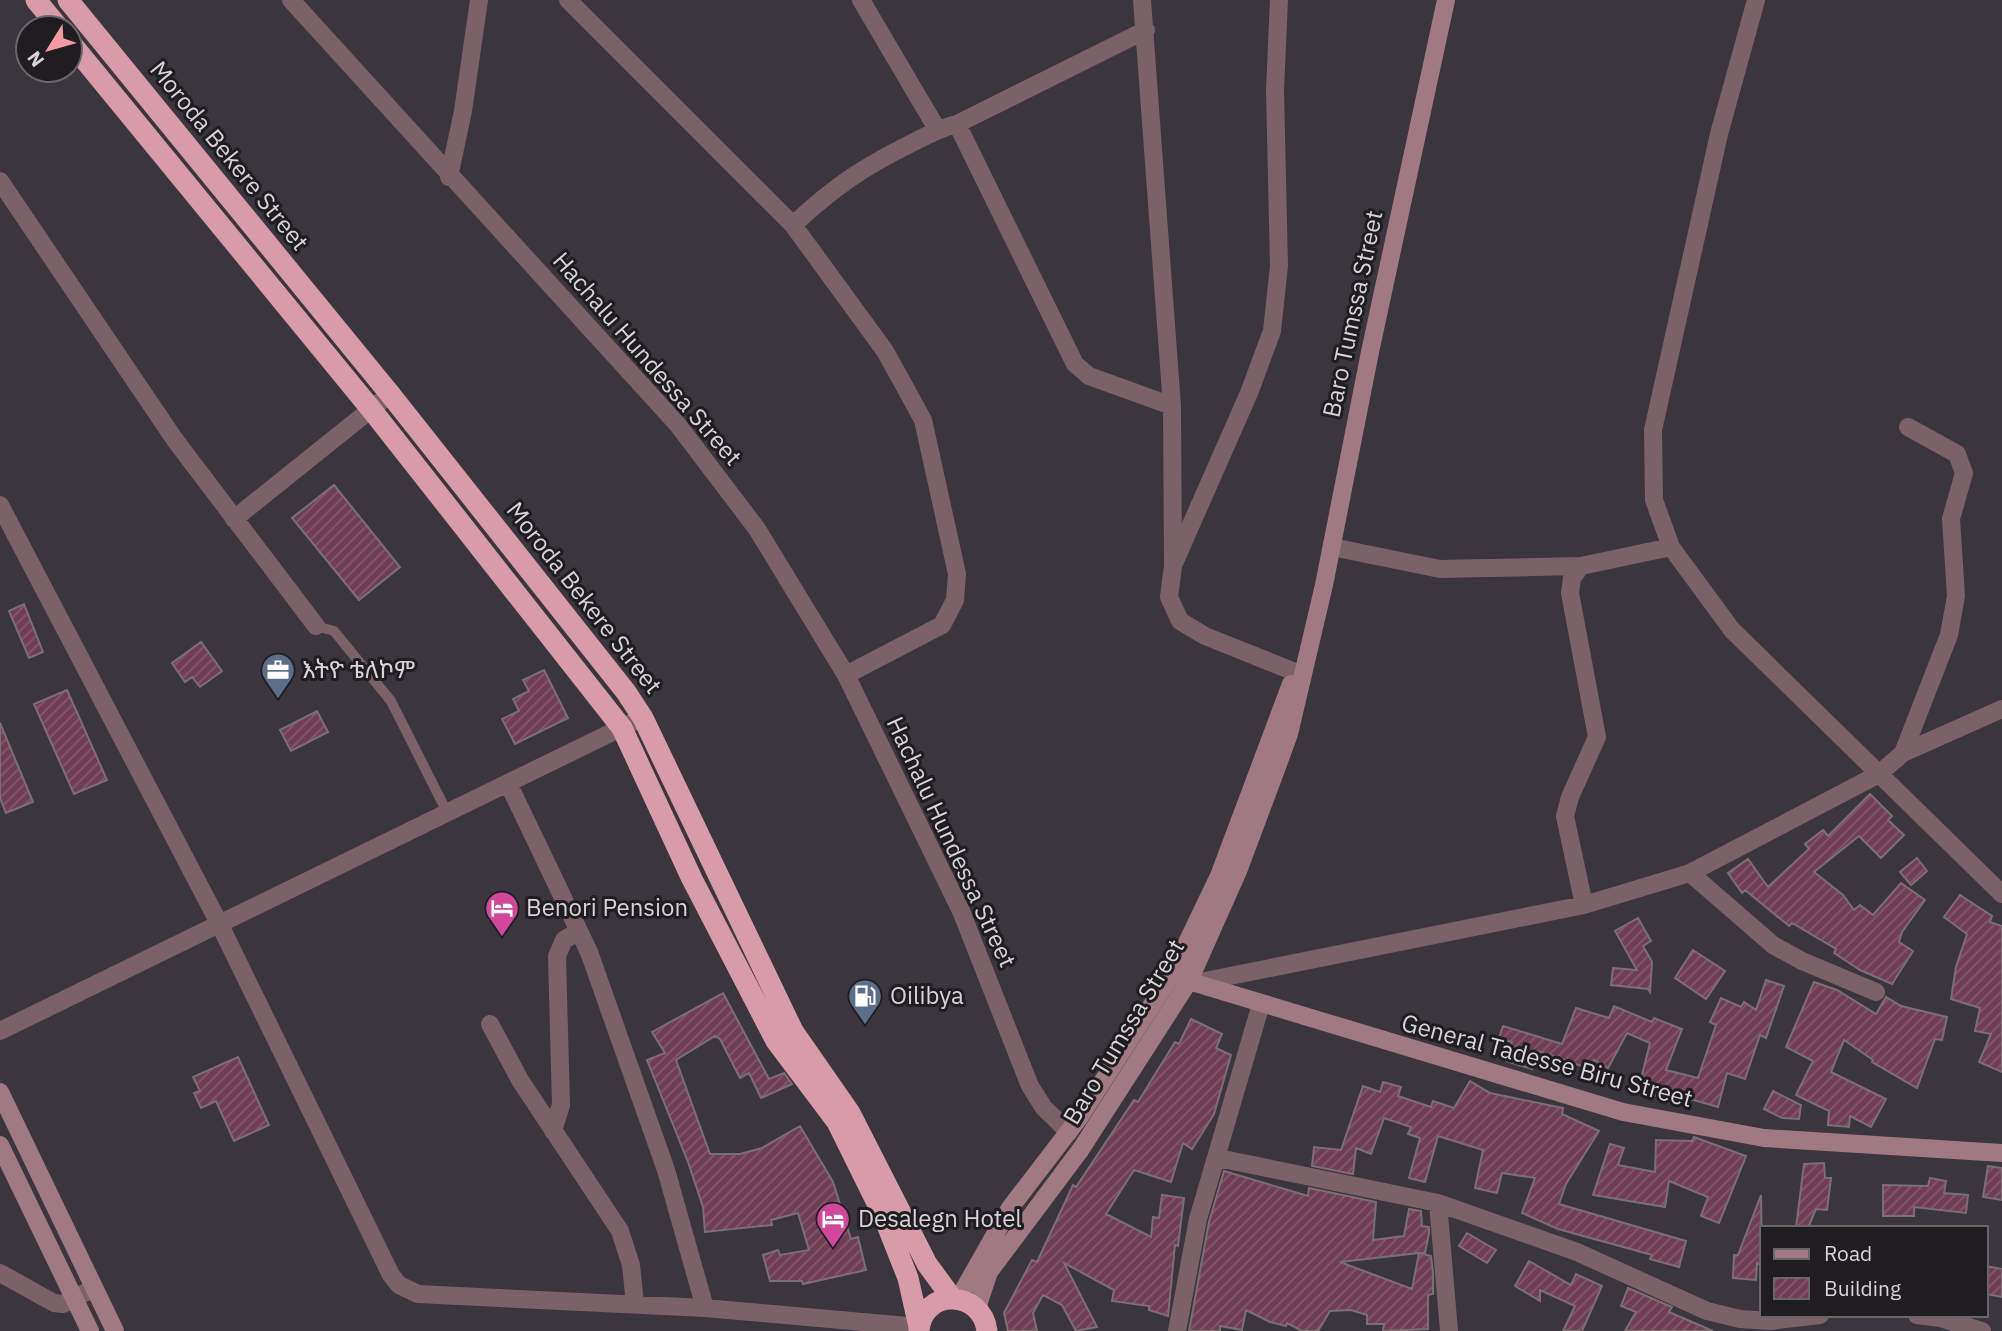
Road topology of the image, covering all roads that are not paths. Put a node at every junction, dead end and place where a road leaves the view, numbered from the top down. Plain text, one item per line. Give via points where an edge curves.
1 (36, 0) edge
2 (68, 0) edge
3 (291, 0) edge
4 (479, 0) edge
5 (568, 0) edge
6 (861, 0) edge
7 (1142, 0) edge
8 (1279, 0) edge
9 (1446, 0) edge
10 (1756, 0) edge
11 (48, 14) edge
12 (1146, 30) junction
13 (84, 58) edge
14 (957, 124) junction
15 (937, 129) junction
16 (449, 177) junction
17 (0, 181) edge
18 (793, 225) junction
19 (390, 394) junction
20 (1172, 406) junction
21 (371, 409) junction
22 (1908, 427) dead end
23 (0, 505) edge
24 (234, 519) junction
25 (6, 533) edge
26 (1332, 547) junction
27 (1671, 547) junction
28 (1173, 566) junction
29 (1581, 566) junction
30 (316, 626) joint
31 (1310, 639) junction
32 (1295, 672) junction
33 (846, 675) junction
34 (2002, 709) edge
35 (643, 718) junction
36 (622, 728) junction
37 (1903, 754) junction
38 (1880, 774) junction
39 (508, 783) junction
40 (449, 814) junction
41 (1690, 873) junction
42 (2002, 894) edge
43 (1584, 905) junction
44 (219, 923) junction
45 (577, 932) junction
46 (1172, 974) junction
47 (1192, 982) junction
48 (1876, 992) dead end
49 (1261, 1004) junction
50 (489, 1024) dead end
51 (0, 1031) edge
52 (784, 1036) junction
53 (0, 1092) edge
54 (843, 1118) junction
55 (554, 1131) junction
56 (1069, 1132) junction
57 (0, 1145) edge
58 (2002, 1153) edge
59 (1218, 1158) junction
60 (1438, 1203) junction
61 (0, 1273) edge
62 (94, 1288) junction
63 (74, 1298) junction
64 (963, 1301) junction
65 (635, 1304) junction
66 (705, 1308) junction
67 (1803, 1317) edge
68 (1932, 1317) edge
69 (919, 1329) edge
70 (90, 1331) edge
71 (116, 1331) edge
72 (987, 1331) edge
73 (1177, 1331) edge
74 (1449, 1331) edge
75 (1982, 1331) edge

1 - 11 highway
2 - 19 highway, Moroda Bekere Street
3 - 16 street, Hachalu Hundessa Street
4 - 16 street
5 - 18 street
6 - 15 street
7 - 12 street
8 - 28 street via 1275,90 1279,266 1272,331 1250,393
9 - 26 street, Baro Tumssa Street
10 - 27 street via 1719,134 1653,430 1654,500
12 - 14 street
12 - 20 street
13 - 21 highway, Moroda Bekere Street
14 - 15 street
14 - 20 street via 1075,364 1089,376
15 - 18 street via 853,174
16 - 33 street, Hachalu Hundessa Street via 639,381 710,466 757,529
17 - 24 street via 175,440
18 - 33 street via 885,351 923,421 957,573 955,600 942,625
19 - 21 street
19 - 35 highway, Moroda Bekere Street via 614,675
20 - 28 street
21 - 24 street
21 - 36 highway, Moroda Bekere Street
22 - 37 street via 1957,454 1964,473 1951,519 1956,596 1949,635
23 - 25 street
24 - 30 street
25 - 44 street
26 - 29 street via 1440,569
26 - 31 street, Baro Tumssa Street
27 - 29 street
27 - 38 street via 1732,630
28 - 32 street via 1170,597 1180,621 1205,636
29 - 43 street via 1572,578 1570,593 1597,737 1565,816
30 - 40 lane via 334,631 391,701
31 - 32 street, Baro Tumssa Street
31 - 47 street, Baro Tumssa Street via 1275,775
32 - 46 street, Baro Tumssa Street via 1219,876
33 - 56 street, Hachalu Hundessa Street via 961,911 1030,1086 1044,1108
34 - 37 street
35 - 36 street
35 - 52 highway, Moroda Bekere Street
36 - 39 street
36 - 52 highway, Moroda Bekere Street via 692,879
37 - 38 street
38 - 41 street
38 - 42 street
39 - 40 street
39 - 45 street
40 - 44 street
41 - 43 street
41 - 48 street via 1773,945
43 - 47 street
44 - 51 street
44 - 65 street via 399,1285 425,1294
45 - 55 street via 564,940 557,956 561,1105
45 - 66 street via 589,952 666,1170
46 - 47 street, General Tadesse Biru Street
46 - 56 street, Baro Tumssa Street
47 - 49 street, General Tadesse Biru Street
47 - 64 street, Baro Tumssa Street via 1082,1149
49 - 58 street, General Tadesse Biru Street via 1565,1096 1722,1133
49 - 59 street
50 - 55 street
52 - 54 highway, Moroda Bekere Street
53 - 62 street
54 - 64 highway, Moroda Bekere Street via 927,1264
54 - 69 highway, Moroda Bekere Street via 908,1279
55 - 65 street via 620,1231 631,1265
56 - 64 street, Baro Tumssa Street via 1010,1208
57 - 63 street
59 - 60 street
59 - 73 street via 1198,1219
60 - 67 street via 1577,1252 1707,1311 1770,1321
60 - 74 street
61 - 63 street via 54,1303
62 - 63 street
62 - 71 street
63 - 70 street
64 - 69 highway via 930,1307
64 - 72 highway, Moroda Bekere Street via 984,1316
65 - 66 street
66 - 69 street
68 - 75 street

